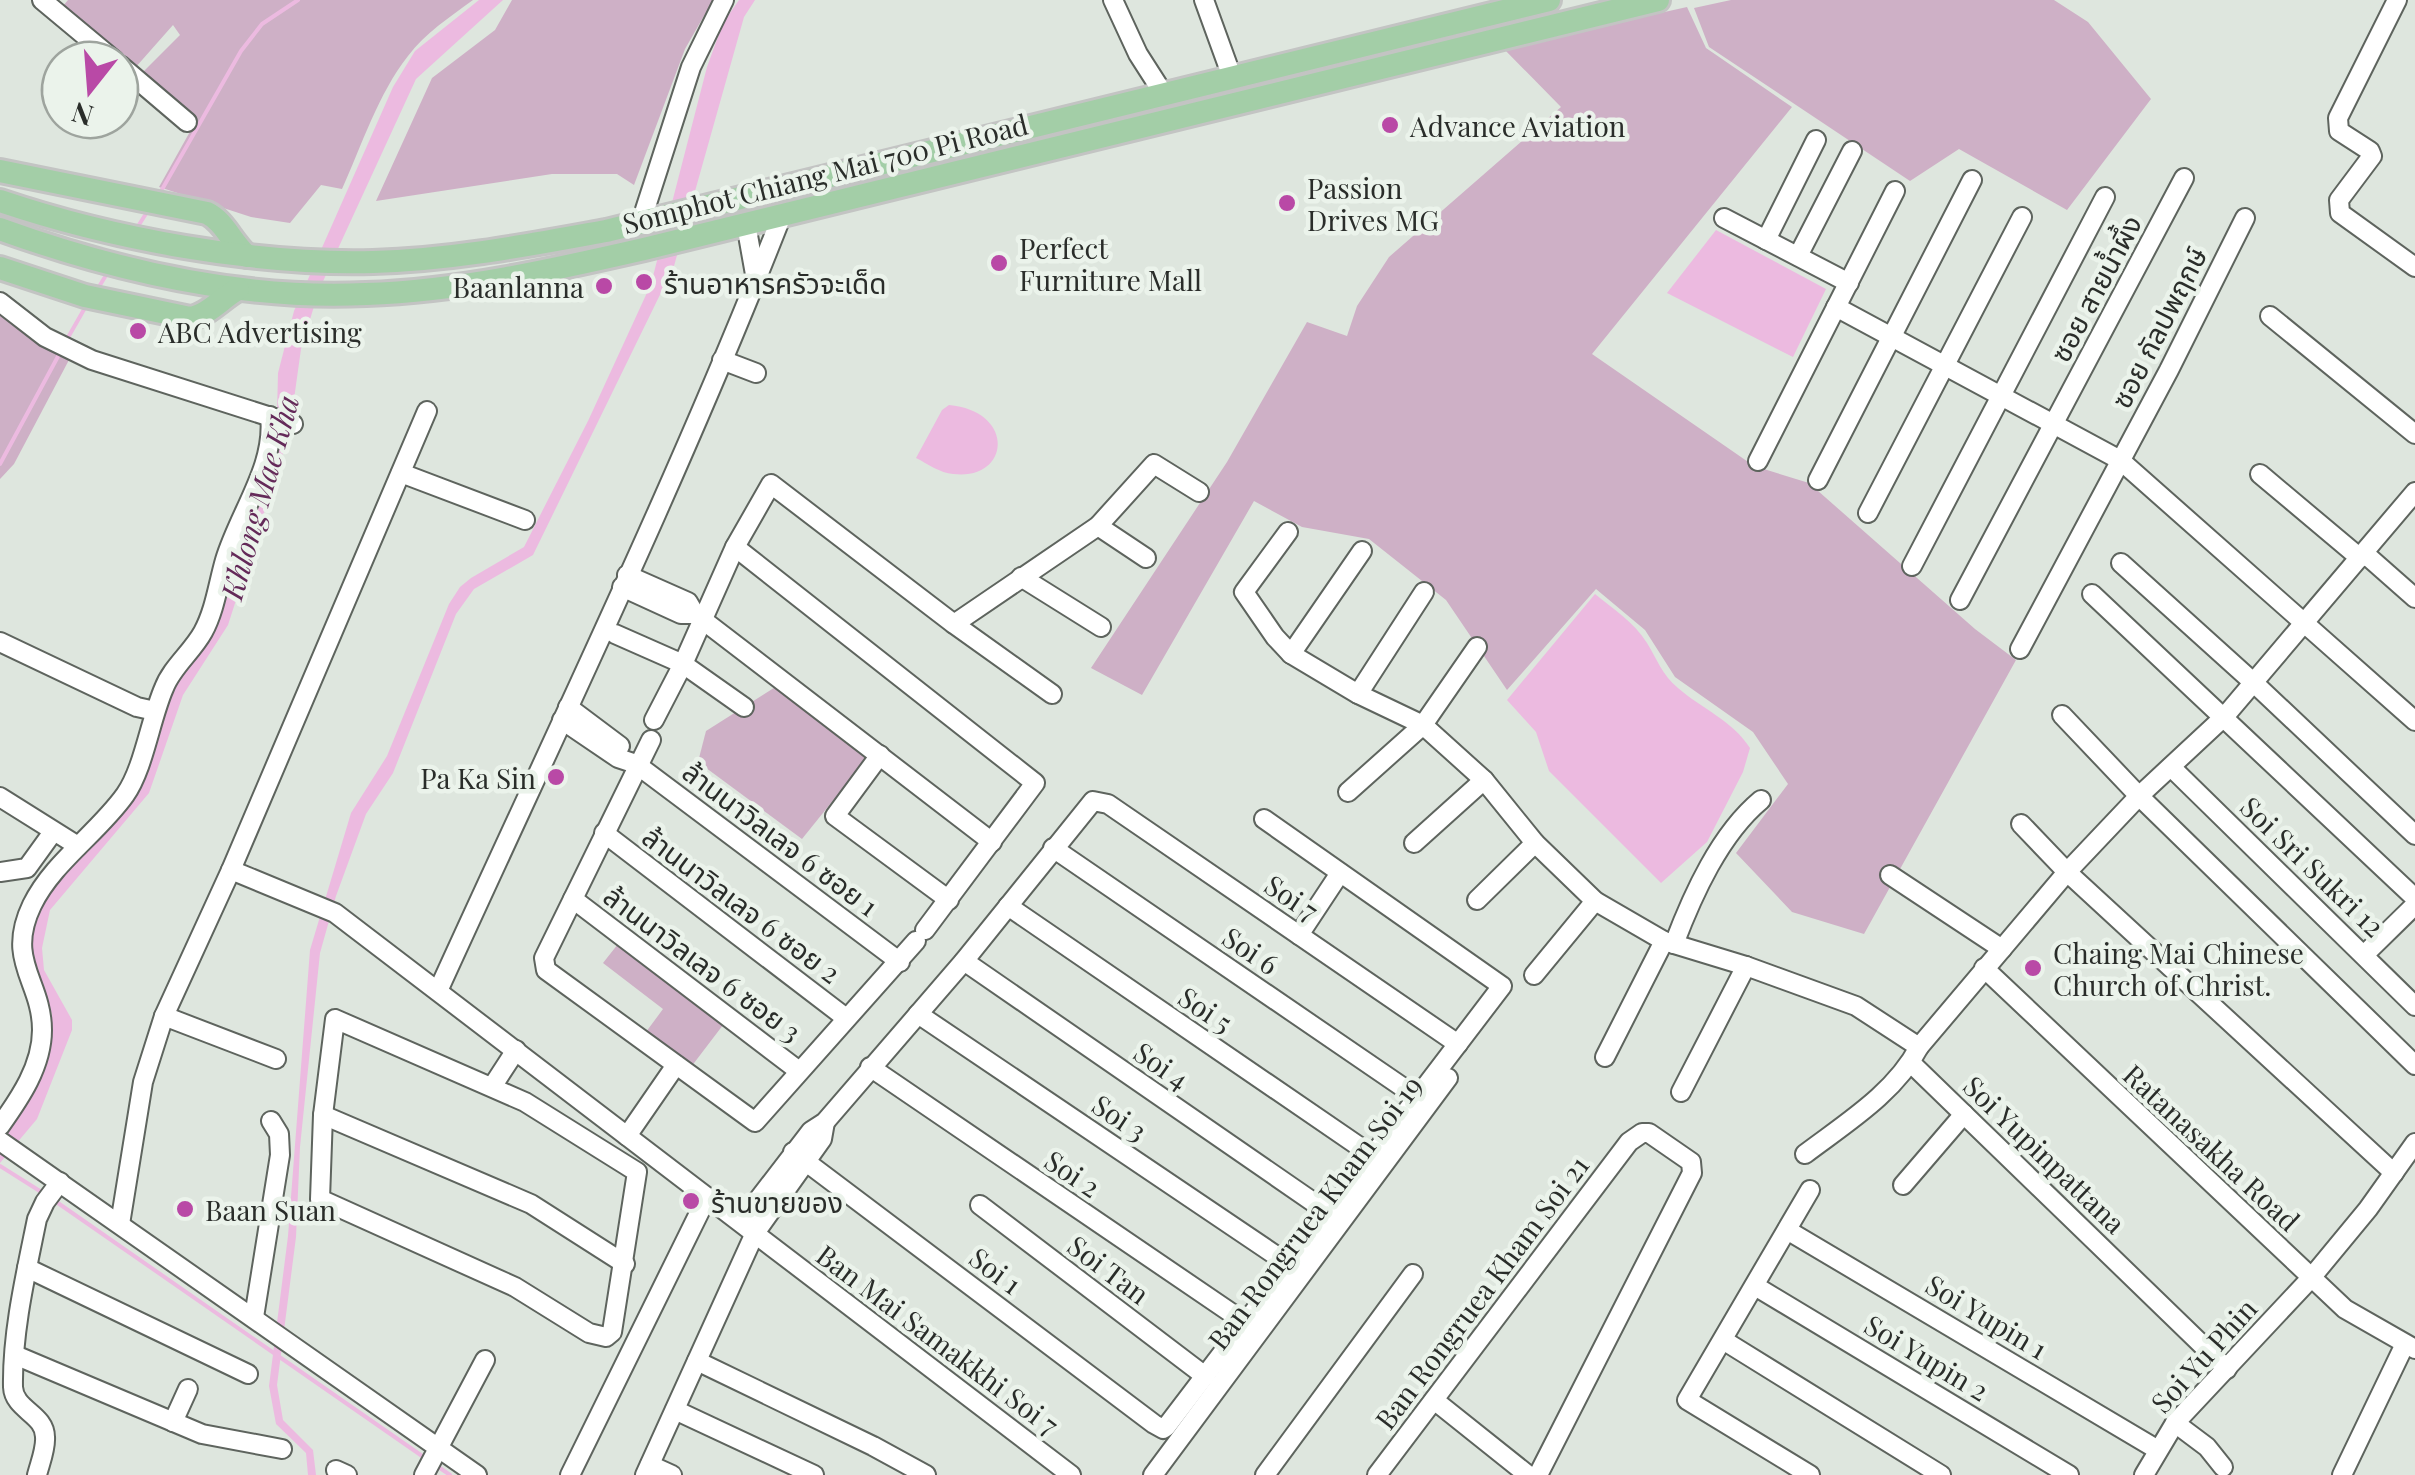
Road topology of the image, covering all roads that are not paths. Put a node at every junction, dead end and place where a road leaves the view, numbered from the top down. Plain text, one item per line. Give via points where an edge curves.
1 (42, 0) edge
2 (724, 0) edge
3 (1113, 0) edge
4 (1204, 0) edge
5 (1549, 0) edge
6 (1658, 0) edge
7 (2396, 0) edge
8 (90, 40) edge
9 (1232, 77) junction
10 (140, 83) edge
11 (1163, 94) junction
12 (187, 122) dead end
13 (1816, 140) dead end
14 (1852, 151) dead end
15 (0, 171) edge
16 (2184, 178) dead end
17 (1972, 180) dead end
18 (1895, 191) dead end
19 (2105, 197) dead end
20 (3, 202) edge
21 (207, 213) junction
22 (782, 214) junction
23 (2022, 217) dead end
24 (1724, 218) dead end
25 (2245, 218) dead end
26 (640, 222) junction
27 (746, 224) junction
28 (0, 229) edge
29 (1766, 240) junction
30 (192, 248) junction
31 (247, 256) junction
32 (1798, 256) junction
33 (2415, 267) edge
34 (0, 268) edge
35 (184, 280) junction
36 (756, 281) junction
37 (1849, 282) junction
38 (238, 289) junction
39 (0, 302) edge
40 (1836, 307) junction
41 (2270, 316) dead end
42 (190, 318) junction
43 (1891, 337) junction
44 (722, 360) junction
45 (1944, 366) junction
46 (756, 373) dead end
47 (2001, 396) junction
48 (428, 410) dead end
49 (270, 416) junction
50 (293, 424) dead end
51 (2054, 425) junction
52 (2415, 434) edge
53 (2120, 460) junction
54 (1758, 462) dead end
55 (401, 473) junction
56 (2260, 474) dead end
57 (1818, 480) dead end
58 (1199, 492) dead end
59 (2415, 492) edge
60 (1868, 513) dead end
61 (525, 520) dead end
62 (1098, 526) junction
63 (1288, 532) dead end
64 (735, 547) junction
65 (1362, 551) dead end
66 (2362, 556) junction
67 (1146, 558) dead end
68 (2121, 563) dead end
69 (1912, 566) dead end
70 (1021, 577) junction
71 (624, 581) junction
72 (1424, 592) dead end
73 (2092, 594) dead end
74 (2415, 598) edge
75 (1960, 600) dead end
76 (698, 616) junction
77 (954, 624) junction
78 (2305, 624) junction
79 (1101, 627) dead end
80 (615, 634) dead end
81 (0, 642) edge
82 (1477, 647) dead end
83 (2020, 649) dead end
84 (1291, 654) junction
85 (683, 664) junction
86 (2254, 682) junction
87 (1052, 694) dead end
88 (1358, 694) junction
89 (744, 708) dead end
90 (155, 712) junction
91 (565, 714) junction
92 (2062, 715) dead end
93 (2225, 716) junction
94 (654, 720) dead end
95 (2415, 721) edge
96 (1424, 725) junction
97 (650, 740) dead end
98 (880, 755) junction
99 (632, 762) junction
100 (2171, 767) junction
101 (1484, 780) junction
102 (1348, 792) dead end
103 (2139, 796) junction
104 (0, 798) edge
105 (1761, 800) dead end
106 (1264, 819) dead end
107 (2021, 824) dead end
108 (53, 832) junction
109 (604, 833) junction
110 (2415, 835) edge
111 (992, 842) junction
112 (1414, 842) dead end
113 (1535, 843) junction
114 (78, 846) junction
115 (1053, 848) junction
116 (231, 870) junction
117 (0, 872) edge
118 (2068, 872) junction
119 (1340, 874) junction
120 (1890, 875) dead end
121 (573, 899) junction
122 (949, 900) junction
123 (1476, 900) dead end
124 (1595, 901) junction
125 (2415, 902) edge
126 (1008, 906) junction
127 (1299, 935) junction
128 (1669, 942) junction
129 (2002, 949) junction
130 (2364, 954) junction
131 (900, 962) junction
132 (964, 962) junction
133 (1746, 966) junction
134 (1984, 968) junction
135 (1534, 975) dead end
136 (1502, 983) junction
137 (438, 992) junction
138 (2415, 1006) edge
139 (918, 1014) junction
140 (164, 1016) junction
141 (846, 1018) junction
142 (1458, 1044) junction
143 (520, 1054) junction
144 (1915, 1055) junction
145 (1605, 1057) dead end
146 (276, 1059) dead end
147 (676, 1065) junction
148 (2415, 1065) edge
149 (870, 1068) junction
150 (799, 1071) junction
151 (496, 1089) junction
152 (1681, 1092) dead end
153 (1418, 1098) junction
154 (1964, 1114) junction
155 (324, 1115) junction
156 (271, 1122) dead end
157 (0, 1126) edge
158 (627, 1136) junction
159 (0, 1141) edge
160 (2415, 1144) edge
161 (1805, 1154) dead end
162 (1373, 1156) junction
163 (800, 1158) junction
164 (2394, 1173) junction
165 (1903, 1186) dead end
166 (1810, 1190) dead end
167 (52, 1192) junction
168 (707, 1197) junction
169 (980, 1205) dead end
170 (1329, 1213) junction
171 (120, 1224) junction
172 (748, 1228) junction
173 (1787, 1230) junction
174 (624, 1264) junction
175 (1290, 1265) junction
176 (27, 1268) junction
177 (1413, 1274) dead end
178 (2311, 1278) junction
179 (1756, 1286) junction
180 (261, 1321) junction
181 (1246, 1324) junction
182 (1724, 1340) junction
183 (2410, 1346) edge
184 (16, 1355) junction
185 (485, 1360) dead end
186 (697, 1361) junction
187 (2226, 1369) junction
188 (248, 1374) dead end
189 (1206, 1376) junction
190 (188, 1389) dead end
191 (1434, 1400) junction
192 (675, 1410) junction
193 (173, 1422) junction
194 (2175, 1422) junction
195 (440, 1448) junction
196 (282, 1449) dead end
197 (2158, 1450) junction
198 (2223, 1466) dead end
199 (648, 1470) edge
200 (426, 1472) edge
201 (37, 1475) edge
202 (477, 1475) edge
203 (570, 1475) edge
204 (672, 1475) edge
205 (814, 1475) edge
206 (926, 1475) edge
207 (1071, 1475) edge
208 (1153, 1475) edge
209 (1264, 1475) edge
210 (1377, 1475) edge
211 (1528, 1475) edge
212 (1538, 1475) edge
213 (1810, 1475) edge
214 (1942, 1475) edge
215 (2069, 1475) edge
216 (2144, 1475) edge
217 (2342, 1475) edge

1 - 8 street
2 - 26 street via 690,67
3 - 11 street
4 - 9 street
5 - 9 main road, Somphot Chiang Mai 700 Pi Road
6 - 22 main road, Somphot Chiang Mai 700 Pi Road
7 - 33 street via 2338,118 2340,131 2372,156 2338,207
9 - 11 main road, Somphot Chiang Mai 700 Pi Road
10 - 12 street
11 - 26 main road, Somphot Chiang Mai 700 Pi Road
13 - 29 street
14 - 32 street
15 - 21 main road
16 - 51 street, ซอย สายน้ำผึ้ง
17 - 43 street
18 - 37 street
19 - 47 street
20 - 30 main road, Somphot Chiang Mai 700 Pi Road
21 - 30 main road via 211,236
21 - 31 main road
22 - 27 main road, Somphot Chiang Mai 700 Pi Road
22 - 36 street
23 - 45 street
24 - 29 street
25 - 53 street, ซอย กัลปพฤกษ์
26 - 31 main road, Somphot Chiang Mai 700 Pi Road via 485,252 372,262
27 - 36 street
27 - 38 main road, Somphot Chiang Mai 700 Pi Road via 492,281 361,295
28 - 35 main road, Somphot Chiang Mai 700 Pi Road
29 - 32 street
30 - 31 main road, Somphot Chiang Mai 700 Pi Road
32 - 37 street
34 - 42 main road via 85,296
35 - 38 main road, Somphot Chiang Mai 700 Pi Road
35 - 42 main road via 200,301
36 - 44 street
37 - 40 street
38 - 42 main road
39 - 49 street via 72,352
40 - 43 street
40 - 54 street
41 - 52 street
43 - 45 street
43 - 57 street
44 - 46 street
44 - 71 street
45 - 47 street
45 - 60 street
47 - 51 street
47 - 69 street
48 - 55 street
49 - 50 street
49 - 90 street via 262,470 213,607
51 - 53 street
51 - 75 street, ซอย สายน้ำผึ้ง
53 - 78 street
53 - 83 street, ซอย กัลปพฤกษ์
55 - 61 street
55 - 116 street
56 - 66 street
58 - 62 street via 1154,464
59 - 66 street
62 - 67 street
62 - 70 street
63 - 84 street via 1244,592
64 - 76 street
64 - 77 street via 774,484
64 - 111 street via 1034,783
65 - 84 street
66 - 74 street
66 - 78 street
68 - 86 street
70 - 77 street
70 - 79 street
71 - 76 street via 682,614
71 - 91 street
72 - 88 street
73 - 93 street
76 - 85 street
76 - 98 street
77 - 87 street
78 - 86 street
78 - 95 street
80 - 85 street
81 - 90 street
82 - 96 street
84 - 88 street, Soi Yupinpattana
85 - 89 street
85 - 94 street
86 - 93 street
86 - 110 street
88 - 96 street, Soi Yupinpattana
90 - 114 street via 129,789
91 - 99 street, ล้านนาวิลเลจ 6 ซอย 1
91 - 137 street
92 - 103 street
93 - 100 street
93 - 125 street
96 - 101 street, Soi Yupinpattana
96 - 102 street
97 - 99 street
98 - 111 street
98 - 122 street via 835,816
99 - 109 street
99 - 131 street, ล้านนาวิลเลจ 6 ซอย 1
100 - 103 street
100 - 130 street, Soi Sri Sukri 12
101 - 112 street
101 - 113 street, Soi Yupinpattana
103 - 118 street
103 - 148 street
104 - 108 street
105 - 128 street via 1729,835
106 - 119 street
107 - 118 street
108 - 114 street
108 - 117 street via 27,868
109 - 121 street
109 - 141 street, ล้านนาวิลเลจ 6 ซอย 2
111 - 122 street
113 - 123 street
113 - 124 street, Soi Yupinpattana
114 - 157 street via 26,919 22,960 42,1033 27,1084
115 - 126 street
115 - 127 street, Soi 7 via 1094,801 1108,804
115 - 153 street, Soi 6
116 - 137 street, Ban Mai Samakkhi Soi 7 via 335,913
116 - 140 street
118 - 129 street
118 - 164 street
119 - 127 street
119 - 136 street
120 - 129 street
121 - 147 street via 544,958 546,970
121 - 150 street, ล้านนาวิลเลจ 6 ซอย 3
122 - 131 street
124 - 128 street, Soi Yupinpattana
124 - 135 street
125 - 130 street
126 - 132 street
126 - 162 street, Soi 5
127 - 142 street, Soi 7
128 - 133 street, Soi Yupinpattana
128 - 145 street
129 - 134 street
130 - 138 street, Soi Sri Sukri 12
131 - 141 street
132 - 139 street
132 - 170 street, Soi 4
133 - 144 street, Soi Yupinpattana via 1856,1006
133 - 152 street
134 - 144 street
134 - 178 street, Ratanasakha Road
136 - 142 street
136 - 208 street, Ban Rongruea Kham Soi 19 via 1508,996
137 - 143 street, Ban Mai Samakkhi Soi 7
139 - 149 street
139 - 175 street, Soi 3
140 - 146 street
140 - 171 street via 144,1082
141 - 150 street
142 - 153 street
143 - 151 street
143 - 158 street, Ban Mai Samakkhi Soi 7
144 - 154 street, Soi Yupinpattana
144 - 161 street via 1847,1126
147 - 150 street via 755,1122
147 - 158 street
149 - 163 street via 811,1131
149 - 181 street, Soi 2
151 - 155 street via 335,1019
151 - 174 street via 637,1172
153 - 162 street
154 - 165 street
154 - 187 street, Soi Yupinpattana
155 - 174 street via 530,1204
155 - 174 street via 320,1198 515,1287 598,1337 612,1332
156 - 180 street via 280,1155
158 - 168 street, Ban Mai Samakkhi Soi 7
159 - 167 street
160 - 164 street, Soi Yu Phin
162 - 170 street
163 - 172 street
163 - 189 street, Soi 1 via 1154,1424 1166,1427
164 - 178 street, Soi Yu Phin
166 - 173 street
167 - 171 street
167 - 176 street via 37,1218
168 - 172 street, Ban Mai Samakkhi Soi 7
168 - 203 street
169 - 189 street, Soi Tan
170 - 175 street
171 - 180 street
172 - 186 street
172 - 207 street, Ban Mai Samakkhi Soi 7
173 - 179 street
173 - 197 street, Soi Yupin 1
175 - 181 street
176 - 184 street
176 - 188 street
177 - 209 street
178 - 183 street, Ratanasakha Road via 2345,1308
178 - 187 street, Soi Yu Phin
179 - 182 street
179 - 215 street, Soi Yupin 2
180 - 195 street
181 - 189 street
182 - 213 street via 1687,1400
182 - 214 street
183 - 217 street
184 - 193 street
184 - 201 street via 14,1394 38,1418 46,1438
185 - 195 street
186 - 192 street
186 - 206 street
187 - 194 street, Soi Yu Phin
190 - 193 street
191 - 210 street, Ban Rongruea Kham Soi 21
191 - 211 street
191 - 212 street, Ban Rongruea Kham Soi 21 via 1629,1142 1649,1134 1690,1162 1692,1173
192 - 199 street
192 - 205 street
193 - 196 street via 213,1438
194 - 197 street, Soi Yu Phin
194 - 198 street
195 - 200 street
195 - 202 street
197 - 216 street, Soi Yu Phin
199 - 204 street

